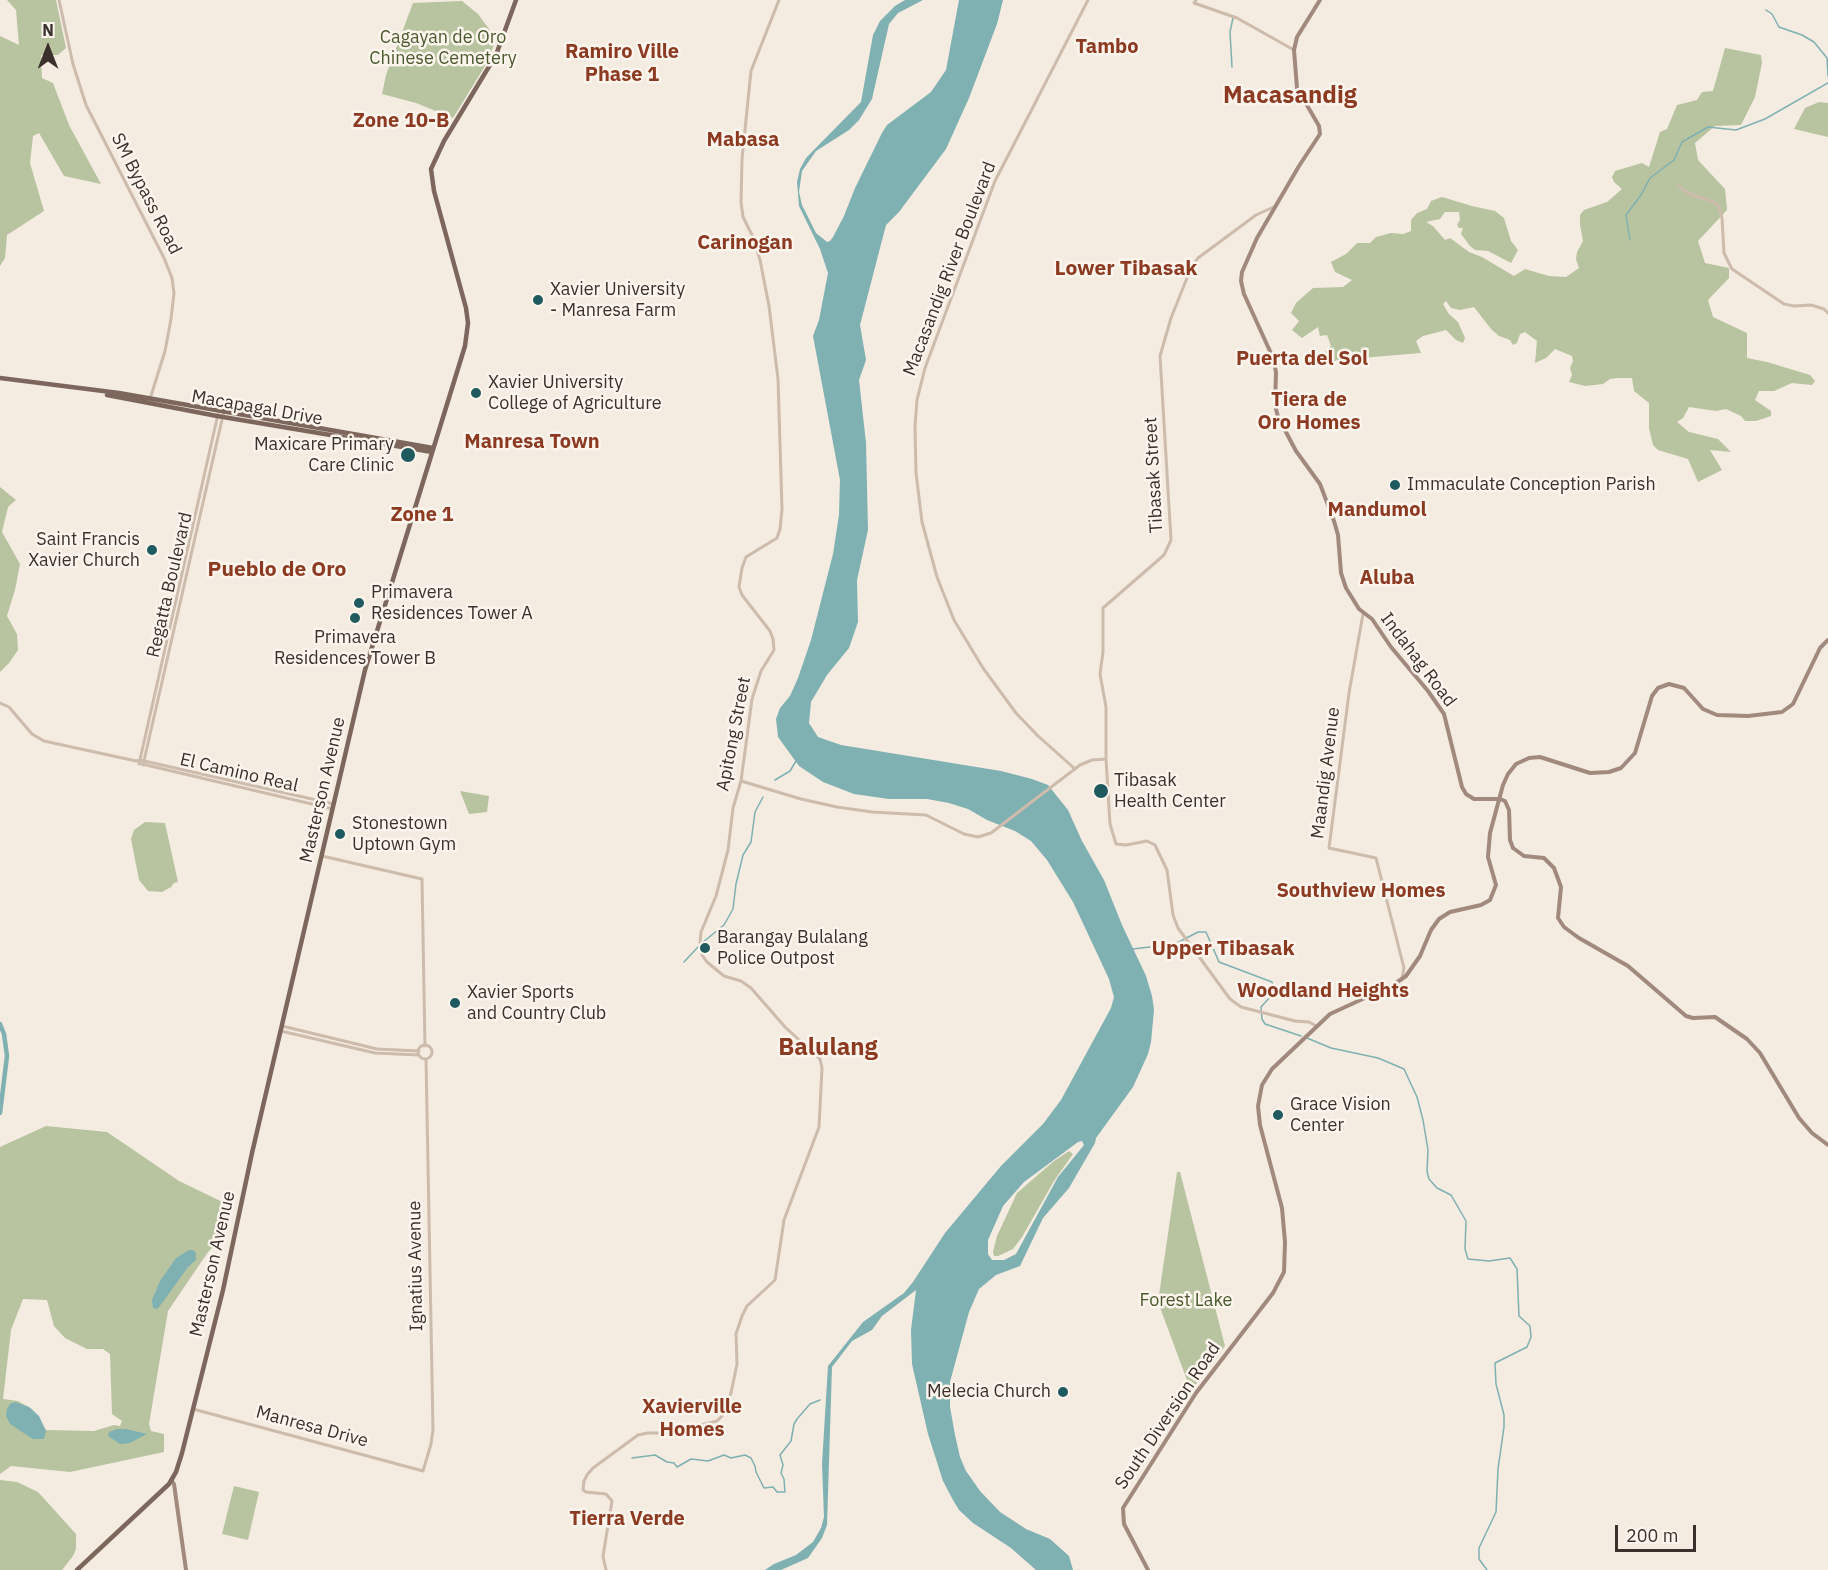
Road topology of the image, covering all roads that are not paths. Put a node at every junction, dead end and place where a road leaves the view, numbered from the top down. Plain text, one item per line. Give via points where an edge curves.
1 (59, 0) edge
2 (516, 0) edge
3 (779, 0) edge
4 (1089, 0) edge
5 (1196, 0) edge
6 (1320, 0) edge
7 (1294, 50) junction
8 (1678, 186) dead end
9 (1277, 205) junction
10 (1828, 313) edge
11 (0, 378) edge
12 (149, 401) junction
13 (220, 414) junction
14 (432, 450) junction
15 (1363, 614) junction
16 (1828, 640) edge
17 (0, 703) edge
18 (1106, 759) junction
19 (141, 762) junction
20 (1073, 770) junction
21 (741, 781) junction
22 (1500, 799) junction
23 (334, 807) junction
24 (322, 856) junction
25 (1404, 968) junction
26 (1412, 969) junction
27 (1402, 979) junction
28 (1316, 1026) junction
29 (281, 1028) junction
30 (425, 1046) junction
31 (419, 1053) junction
32 (426, 1059) junction
33 (1828, 1145) edge
34 (193, 1408) junction
35 (423, 1471) joint
36 (172, 1481) junction
37 (77, 1570) edge
38 (186, 1570) edge
39 (606, 1570) edge
40 (1148, 1570) edge

1 - 12 street, SM Bypass Road via 86,105 164,258 173,284 167,344
2 - 14 main road, Masterson Avenue via 496,55 444,141 432,169 434,191 468,316 465,346
3 - 21 street, Apitong Street via 751,71 742,159 741,209 757,249 777,373 782,509 777,537 747,555 740,575 740,592 770,631 774,647 752,699
4 - 20 street, Macasandig River Boulevard via 995,181 925,368 915,426 922,522 954,620 982,668 1016,713
5 - 7 street via 1194,3 1237,18
6 - 7 main road via 1297,37
7 - 9 main road, Indahag Road via 1296,88 1320,134
8 - 10 street via 1719,207 1724,253 1732,269 1784,304 1811,305
9 - 15 main road, Indahag Road via 1245,263 1241,285 1274,360 1276,412 1321,486 1336,528 1343,580
9 - 18 street, Tibasak Street via 1256,215 1198,258 1168,328 1160,356 1171,540 1164,555 1102,610 1100,674 1106,707
11 - 12 main road, Macapagal Drive
12 - 13 main road, Macapagal Drive
13 - 14 main road, Macapagal Drive
13 - 19 street, Regatta Boulevard
14 - 23 main road, Masterson Avenue via 369,655
15 - 22 main road, Indahag Road via 1372,619 1444,714 1466,795 1474,799
15 - 25 street, Maandig Avenue via 1329,848 1376,858
16 - 22 main road, South Diversion Road via 1814,658 1793,704 1782,712 1717,715 1702,709 1680,686 1665,685 1652,696 1637,748 1624,766 1590,773 1535,756 1511,769
17 - 19 street, El Camino Real via 9,707 38,738
18 - 20 street
18 - 28 street, Tibasak Street via 1110,824 1115,842 1121,846 1147,841 1155,845 1167,870 1174,919 1180,933 1230,999 1241,1007
19 - 23 street, El Camino Real
20 - 21 street via 991,833 975,837 926,815 837,807
21 - 39 street, Apitong Street via 726,860 700,942 704,958 717,971 755,992 818,1057 821,1080 817,1136 784,1220 775,1280 747,1306 742,1316 736,1334 736,1364 728,1404 717,1421 670,1433 644,1433 589,1472 583,1487 586,1492 606,1494 612,1501 603,1556
22 - 26 main road, South Diversion Road via 1488,848 1496,883 1490,900 1439,919
22 - 33 main road via 1509,810 1512,848 1524,856 1544,858 1557,874 1561,893 1558,918 1564,927 1628,966 1686,1016 1715,1017 1747,1039 1760,1053 1798,1118
23 - 24 main road, Masterson Avenue
24 - 29 main road, Masterson Avenue
24 - 30 street via 422,879
25 - 26 street
25 - 27 street, Maandig Avenue
26 - 27 main road, South Diversion Road
27 - 28 main road, South Diversion Road via 1330,1014
28 - 40 main road, South Diversion Road via 1272,1069 1258,1101 1282,1208 1285,1261 1281,1279 1196,1393 1123,1508 1124,1524
29 - 31 street via 377,1049
29 - 34 main road, Masterson Avenue
30 - 31 street
30 - 32 street via 432,1052
31 - 32 street
32 - 35 street, Ignatius Avenue via 433,1430
34 - 35 street, Manresa Drive
34 - 36 main road, Masterson Avenue
36 - 37 main road, Masterson Avenue
36 - 38 main road

